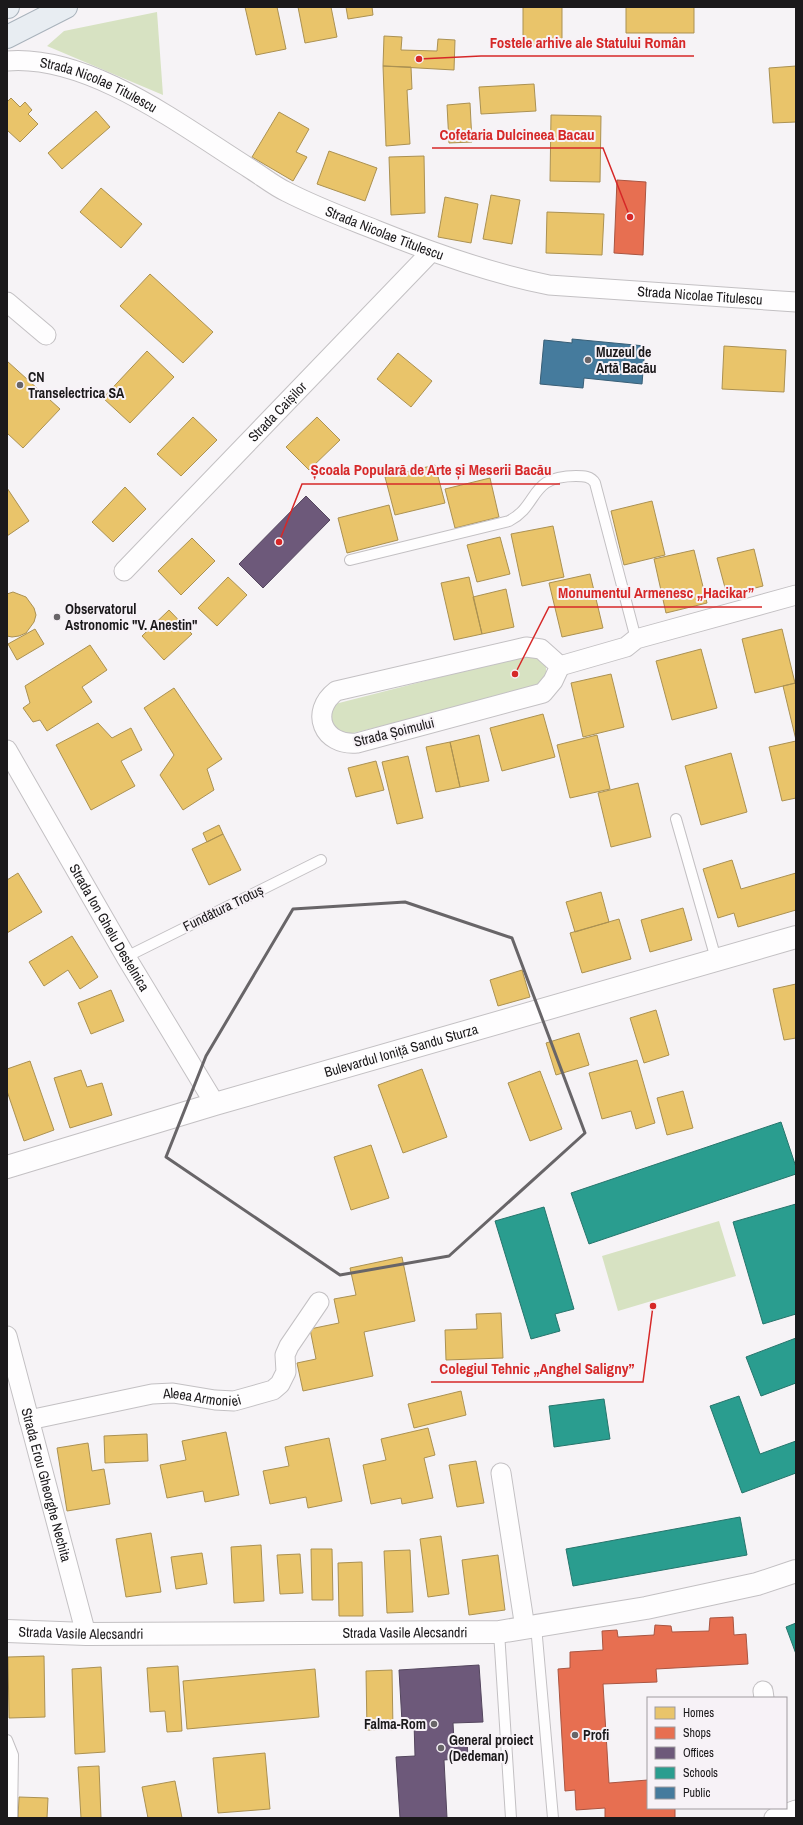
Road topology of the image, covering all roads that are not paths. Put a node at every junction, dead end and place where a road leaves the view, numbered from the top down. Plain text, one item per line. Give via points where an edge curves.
1 (66, 7) edge
2 (7, 37) edge
3 (7, 61) edge
4 (431, 252) junction
5 (7, 302) edge
6 (796, 302) edge
7 (46, 335) dead end
8 (350, 560) dead end
9 (124, 571) dead end
10 (796, 595) edge
11 (636, 639) junction
12 (560, 666) junction
13 (7, 750) edge
14 (676, 819) dead end
15 (321, 860) dead end
16 (796, 937) edge
17 (126, 957) junction
18 (716, 959) junction
19 (215, 1104) junction
20 (7, 1167) edge
21 (319, 1302) dead end
22 (7, 1336) edge
23 (29, 1420) junction
24 (501, 1473) dead end
25 (796, 1571) edge
26 (530, 1627) junction
27 (7, 1631) edge
28 (499, 1632) junction
29 (86, 1634) junction
30 (7, 1740) edge
31 (796, 1810) edge
32 (12, 1818) edge
33 (511, 1818) edge
34 (553, 1818) edge
35 (774, 1818) edge

1 - 2 main road
3 - 4 street, Strada Nicolae Titulescu via 38,61 63,66 106,83 151,107 286,192
4 - 6 street, Strada Nicolae Titulescu via 518,279 549,285
4 - 9 street, Strada Caișilor
5 - 7 street
8 - 11 lane via 509,521 518,515 546,482 567,476 586,476 595,483
10 - 11 street
11 - 12 street via 626,647
12 - 12 street, Strada Șoimului via 541,649 526,647 344,688 336,691 324,703 322,719 324,727 337,741 357,743 543,692 553,681
13 - 17 street, Strada Ion Ghelu Destelnica
14 - 18 lane
15 - 17 lane, Fundătura Trotuș
16 - 18 street, Bulevardul Ioniță Sandu Sturza
17 - 19 street, Strada Ion Ghelu Destelnica
18 - 19 street, Bulevardul Ioniță Sandu Sturza
19 - 20 street, Bulevardul Ioniță Sandu Sturza
21 - 23 street, Aleea Armoniei via 289,1346 285,1355 286,1372 280,1384 273,1390 234,1402 173,1393 152,1394
22 - 23 street, Strada Erou Gheorghe Nechita
23 - 29 street, Strada Erou Gheorghe Nechita
24 - 26 street
25 - 26 street, Strada Vasile Alecsandri via 757,1584 646,1608
26 - 28 street, Strada Vasile Alecsandri
26 - 34 lane
27 - 29 street, Strada Vasile Alecsandri
28 - 29 street, Strada Vasile Alecsandri
28 - 33 lane
30 - 32 lane via 13,1755
31 - 35 street

